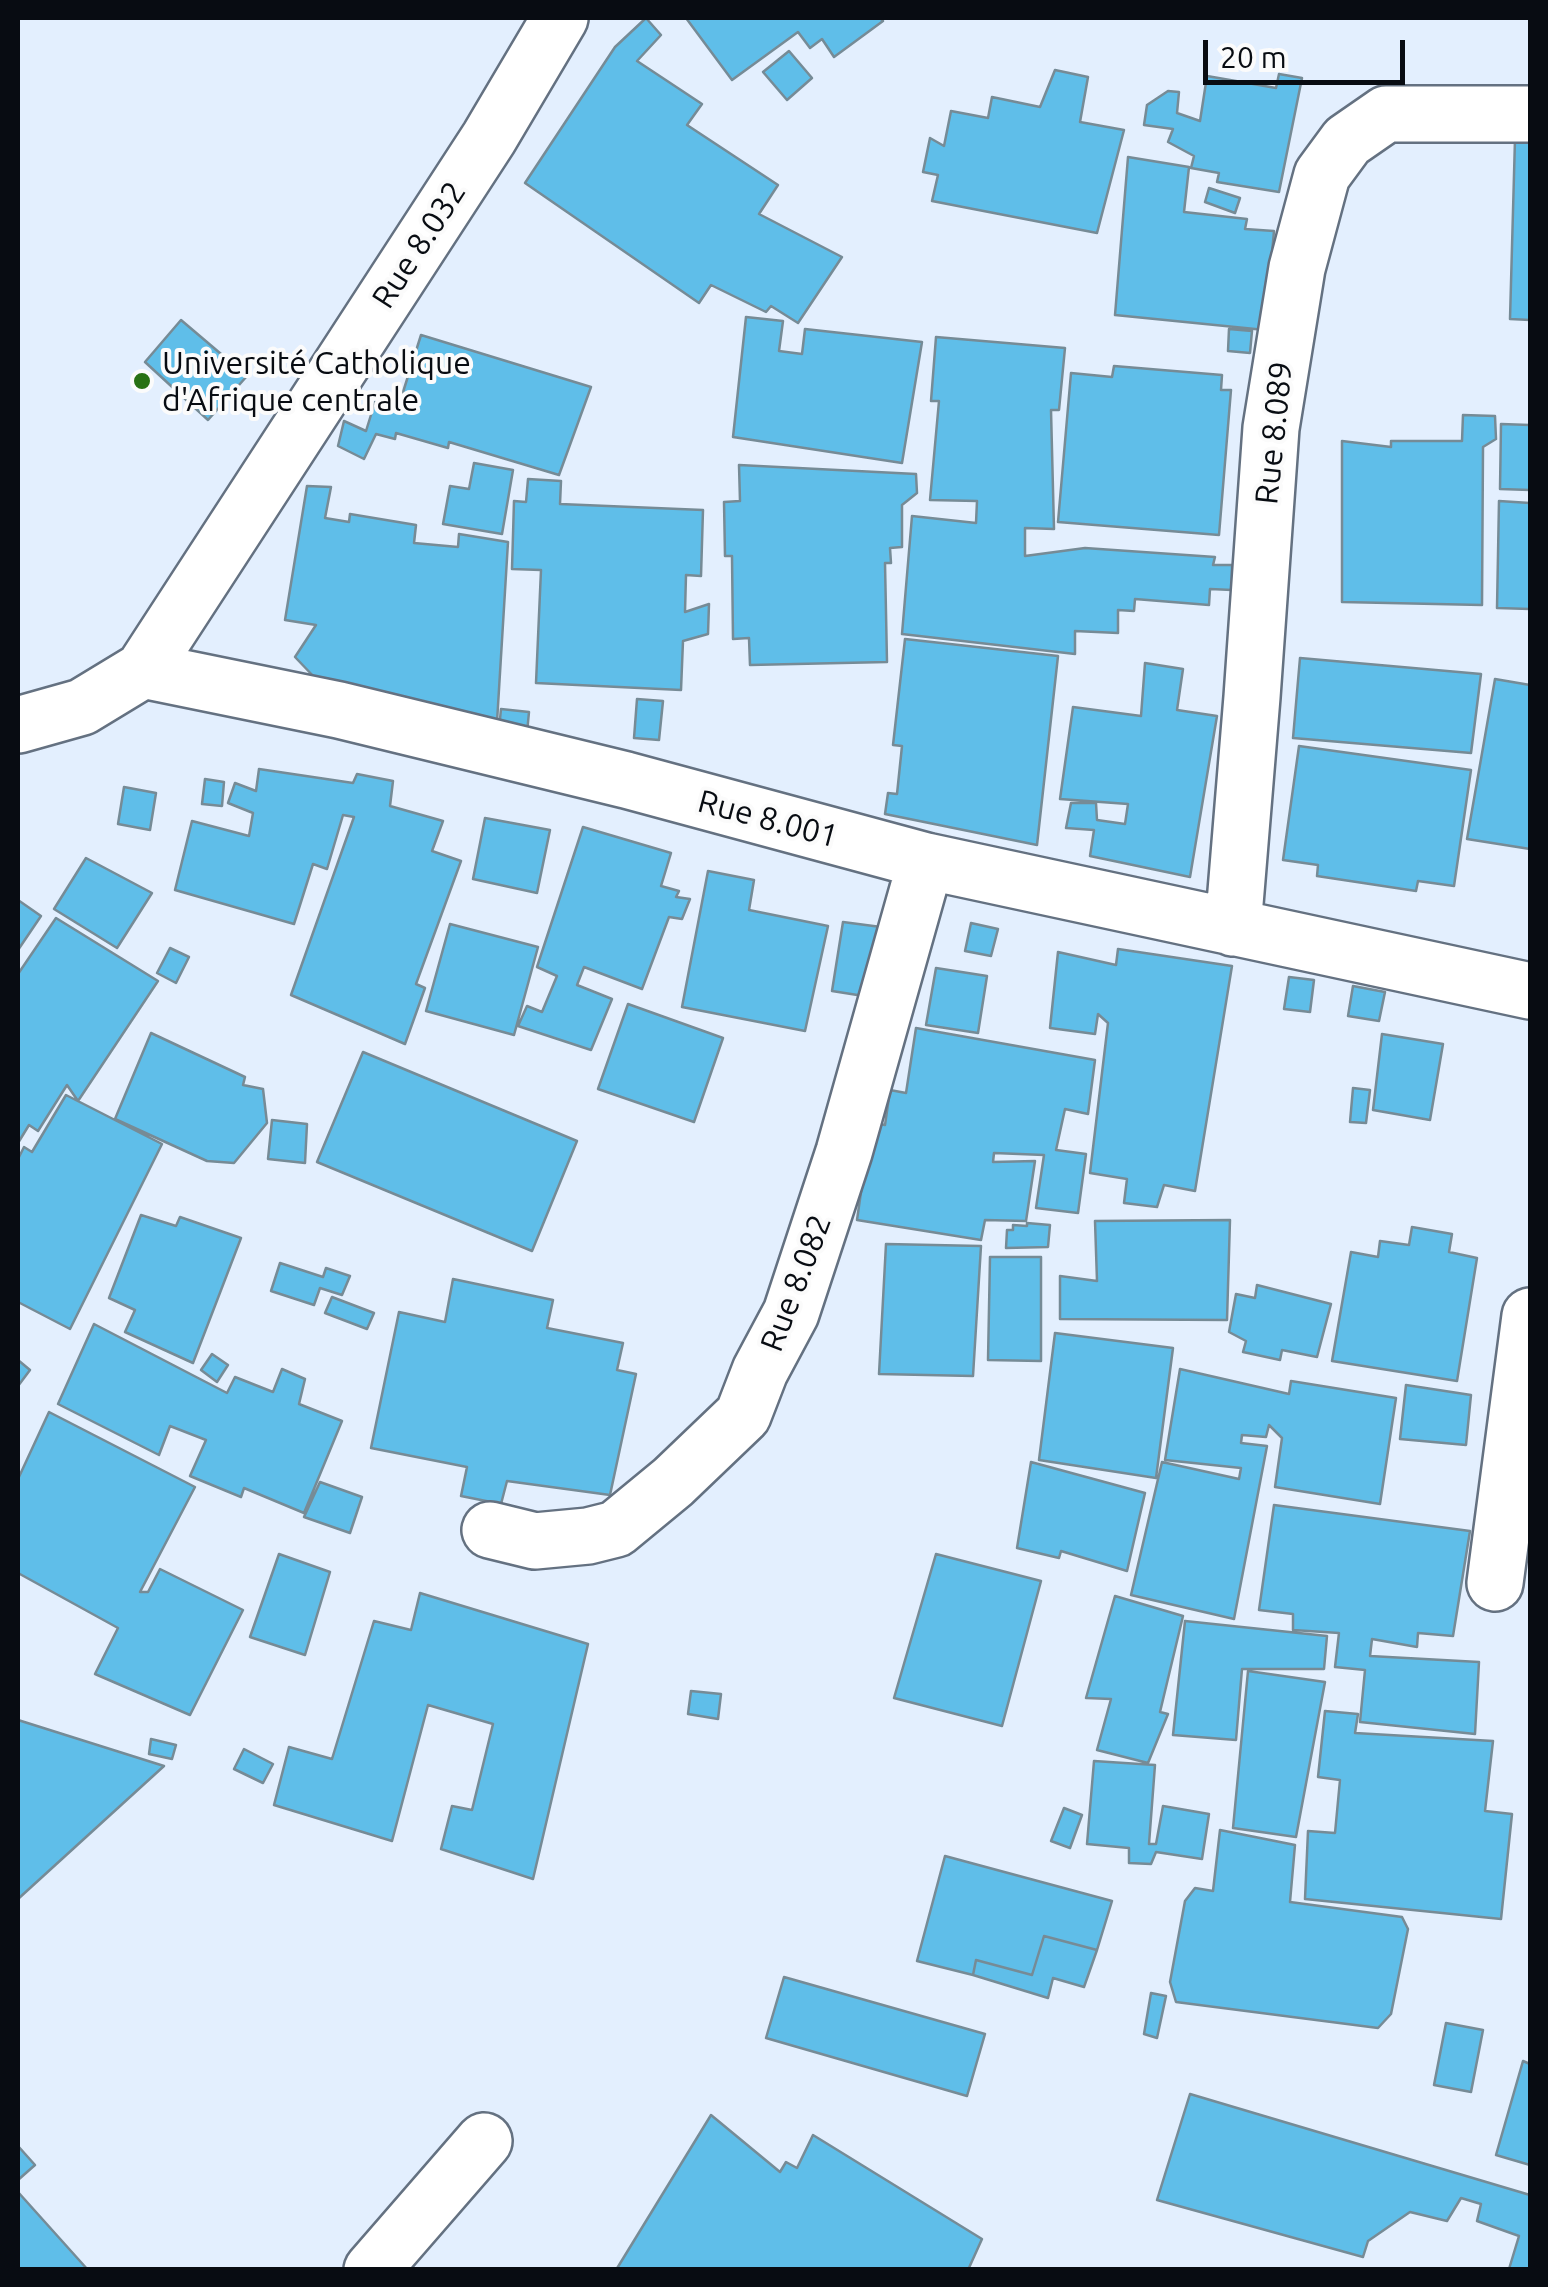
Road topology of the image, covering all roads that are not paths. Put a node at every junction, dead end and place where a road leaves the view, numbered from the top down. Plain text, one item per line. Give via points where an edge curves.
1 (560, 18) edge
2 (1530, 114) edge
3 (143, 670) junction
4 (18, 725) edge
5 (926, 862) junction
6 (1233, 928) junction
7 (1530, 991) edge
8 (1530, 1316) edge
9 (490, 1530) dead end
10 (1495, 1583) dead end
11 (484, 2140) dead end
12 (372, 2270) edge

1 - 3 street, Rue 8.032
2 - 6 street, Rue 8.089 via 1386,114 1347,141 1322,175 1297,268 1271,428
3 - 4 street via 82,707
3 - 5 street, Rue 8.001 via 626,780
5 - 6 street, Rue 8.001
5 - 9 street, Rue 8.082 via 844,1152 790,1312 743,1414 616,1530 535,1541
6 - 7 street, Rue 8.001
8 - 10 street
11 - 12 street

